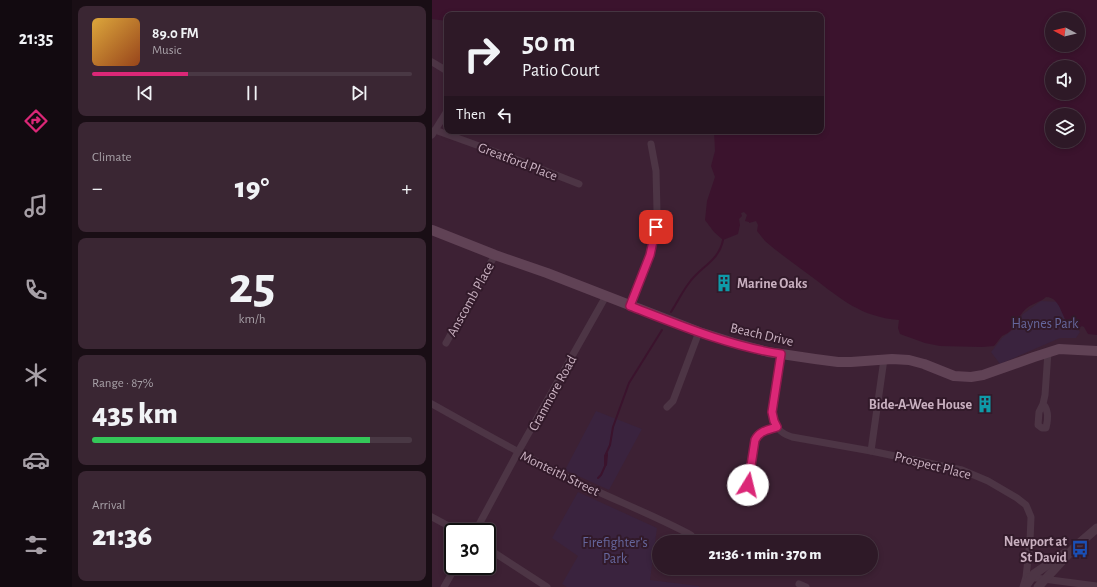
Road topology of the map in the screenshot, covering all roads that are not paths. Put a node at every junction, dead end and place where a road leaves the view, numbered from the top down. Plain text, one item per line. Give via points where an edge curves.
1 (432, 62) edge
2 (444, 69) edge
3 (444, 116) edge
4 (434, 133) edge
5 (651, 144) dead end
6 (579, 184) dead end
7 (432, 230) edge
8 (495, 255) junction
9 (606, 296) junction
10 (630, 306) junction
11 (699, 332) junction
12 (446, 343) dead end
13 (1097, 351) edge
14 (1048, 352) junction
15 (781, 354) junction
16 (884, 360) junction
17 (432, 404) edge
18 (1043, 404) dead end
19 (667, 407) dead end
20 (777, 427) junction
21 (871, 451) junction
22 (518, 452) junction
23 (748, 485) dead end
24 (432, 517) edge
25 (444, 523) edge
26 (480, 523) edge
27 (1097, 528) edge
28 (691, 535) dead end
29 (1076, 546) junction
30 (496, 554) edge
31 (451, 575) edge
32 (1029, 577) junction
33 (1045, 579) junction
34 (1097, 586) edge
35 (444, 587) edge
36 (547, 587) edge
37 (1024, 587) edge
38 (1038, 587) edge

1 - 2 street
3 - 4 street
4 - 6 street, Greatford Place via 518,160
5 - 10 street via 656,171 656,227 650,255
7 - 8 main road, Beach Drive
8 - 9 main road, Beach Drive
8 - 12 street, Anscomb Place
9 - 10 main road, Beach Drive
9 - 22 street, Cranmore Road
10 - 11 main road, Beach Drive
11 - 15 main road, Beach Drive via 734,344
11 - 19 street via 673,401
13 - 14 main road, Beach Drive via 1063,349
14 - 16 main road, Beach Drive via 971,377 954,376 920,362
14 - 18 street
15 - 16 main road, Beach Drive via 838,362
15 - 20 street via 772,412
16 - 21 street
17 - 22 street, Monteith Street
20 - 21 street, Prospect Place via 792,438
20 - 23 street via 757,435
21 - 32 street, Prospect Place via 962,470 988,481 1026,505 1031,517
22 - 26 street, Cranmore Road
22 - 28 street, Monteith Street
24 - 25 street
27 - 29 street
29 - 32 street
29 - 33 street
30 - 36 street
31 - 35 street
32 - 33 street
32 - 37 street
33 - 34 street
33 - 38 street

